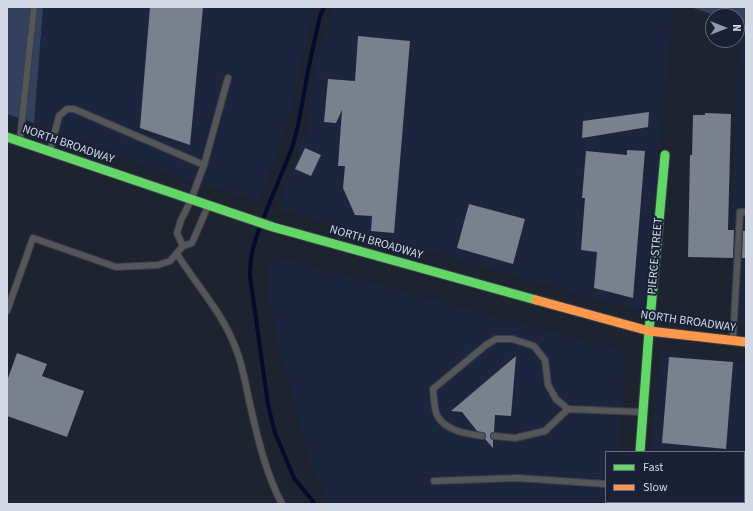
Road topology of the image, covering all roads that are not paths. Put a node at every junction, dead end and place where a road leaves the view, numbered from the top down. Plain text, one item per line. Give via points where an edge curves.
1 (34, 7) edge
2 (228, 78) dead end
3 (7, 137) edge
4 (19, 141) junction
5 (50, 152) junction
6 (665, 155) dead end
7 (204, 165) junction
8 (191, 200) junction
9 (208, 205) junction
10 (746, 212) edge
11 (183, 246) junction
12 (177, 254) junction
13 (7, 311) edge
14 (649, 331) junction
15 (733, 341) junction
16 (746, 342) edge
17 (568, 409) junction
18 (643, 412) junction
19 (482, 436) dead end
20 (494, 436) dead end
21 (640, 451) edge
22 (434, 481) dead end
23 (605, 484) edge
24 (282, 504) edge

1 - 4 lane
2 - 7 lane
3 - 4 main road, NORTH BROADWAY
4 - 5 main road, NORTH BROADWAY
5 - 7 lane via 59,116 67,109 74,109
5 - 8 main road, NORTH BROADWAY
6 - 14 main road, PIERCE STREET
7 - 8 lane
8 - 9 main road, NORTH BROADWAY
8 - 11 lane via 178,233
9 - 11 lane via 192,243
9 - 14 main road, NORTH BROADWAY via 274,227
10 - 15 lane via 740,212
11 - 12 lane
12 - 13 lane via 170,261 158,265 116,267 33,238
12 - 24 lane via 228,329 244,371 266,466
14 - 15 main road, NORTH BROADWAY
14 - 18 main road, PIERCE STREET
15 - 16 main road, NORTH BROADWAY
17 - 18 lane
17 - 19 lane via 556,399 548,385 545,360 534,346 512,339 496,339 433,389 437,416 450,428
17 - 20 lane via 545,432 514,438
18 - 21 main road, PIERCE STREET
22 - 23 lane via 517,478

